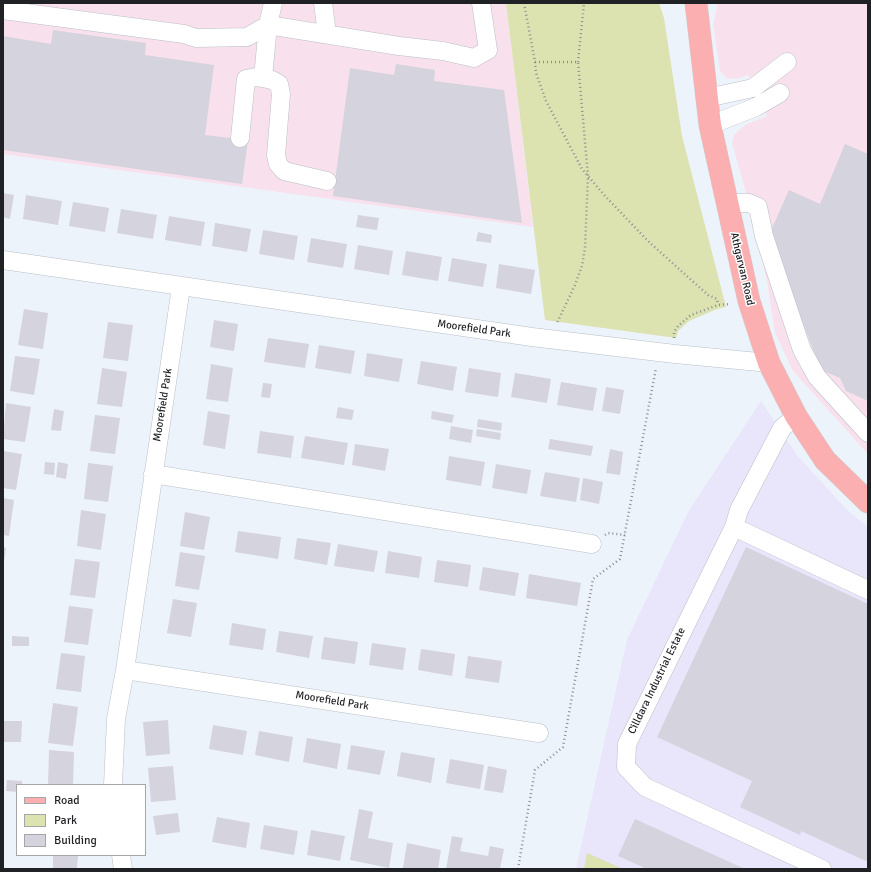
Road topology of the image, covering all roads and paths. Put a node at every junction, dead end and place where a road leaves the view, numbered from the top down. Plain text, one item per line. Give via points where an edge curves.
1 (273, 3) edge
2 (323, 3) edge
3 (482, 3) edge
4 (524, 3) edge
5 (584, 3) edge
6 (696, 3) edge
7 (3, 10) edge
8 (268, 25) junction
9 (327, 34) junction
10 (535, 62) junction
11 (578, 62) junction
12 (787, 62) dead end
13 (263, 78) junction
14 (780, 93) dead end
15 (707, 95) junction
16 (710, 125) junction
17 (240, 138) dead end
18 (588, 176) junction
19 (327, 181) dead end
20 (727, 203) junction
21 (3, 260) edge
22 (181, 288) junction
23 (736, 304) dead end
24 (718, 305) junction
25 (551, 340) junction
26 (667, 353) junction
27 (769, 363) junction
28 (796, 416) junction
29 (868, 433) edge
30 (153, 474) junction
31 (868, 502) edge
32 (734, 526) junction
33 (592, 544) dead end
34 (868, 590) edge
35 (125, 670) junction
36 (539, 733) dead end
37 (113, 784) edge
38 (120, 856) edge
39 (123, 869) edge
40 (518, 869) edge
41 (822, 869) edge

1 - 8 street
2 - 9 street
3 - 9 street via 488,50 474,58
4 - 10 path
5 - 11 path
6 - 15 main road, Athgarvan Road
7 - 8 street via 184,34 196,38 247,37
8 - 9 street
8 - 13 street
10 - 11 path
10 - 18 path via 536,73 546,101
11 - 18 path
12 - 15 street via 753,88 716,96
13 - 17 street via 246,79
13 - 19 street via 279,84 281,94 276,155 278,164 284,171
14 - 16 street via 756,107
15 - 16 main road, Athgarvan Road
16 - 20 main road, Athgarvan Road
18 - 24 path via 649,242 708,295 717,299
18 - 25 path via 588,217 582,266 555,325
20 - 27 main road, Athgarvan Road via 749,301
20 - 29 street via 749,203 758,207 766,242 802,350 817,377
21 - 22 street, Moorefield Park
22 - 25 street, Moorefield Park
22 - 30 street, Moorefield Park
23 - 24 path
24 - 26 path via 691,315 678,326
25 - 26 street, Moorefield Park
26 - 27 street, Moorefield Park
26 - 40 path via 620,559 593,579 563,748 535,770
27 - 28 main road, Athgarvan Road
28 - 31 main road, Athgarvan Road via 825,460
28 - 32 street, Cilldara Industrial Estate via 782,428 739,510
30 - 33 street
30 - 35 street, Moorefield Park
32 - 34 street
32 - 41 street, Cilldara Industrial Estate via 626,744 626,767 644,787
35 - 36 street, Moorefield Park
35 - 37 street, Moorefield Park via 116,719
38 - 39 street

